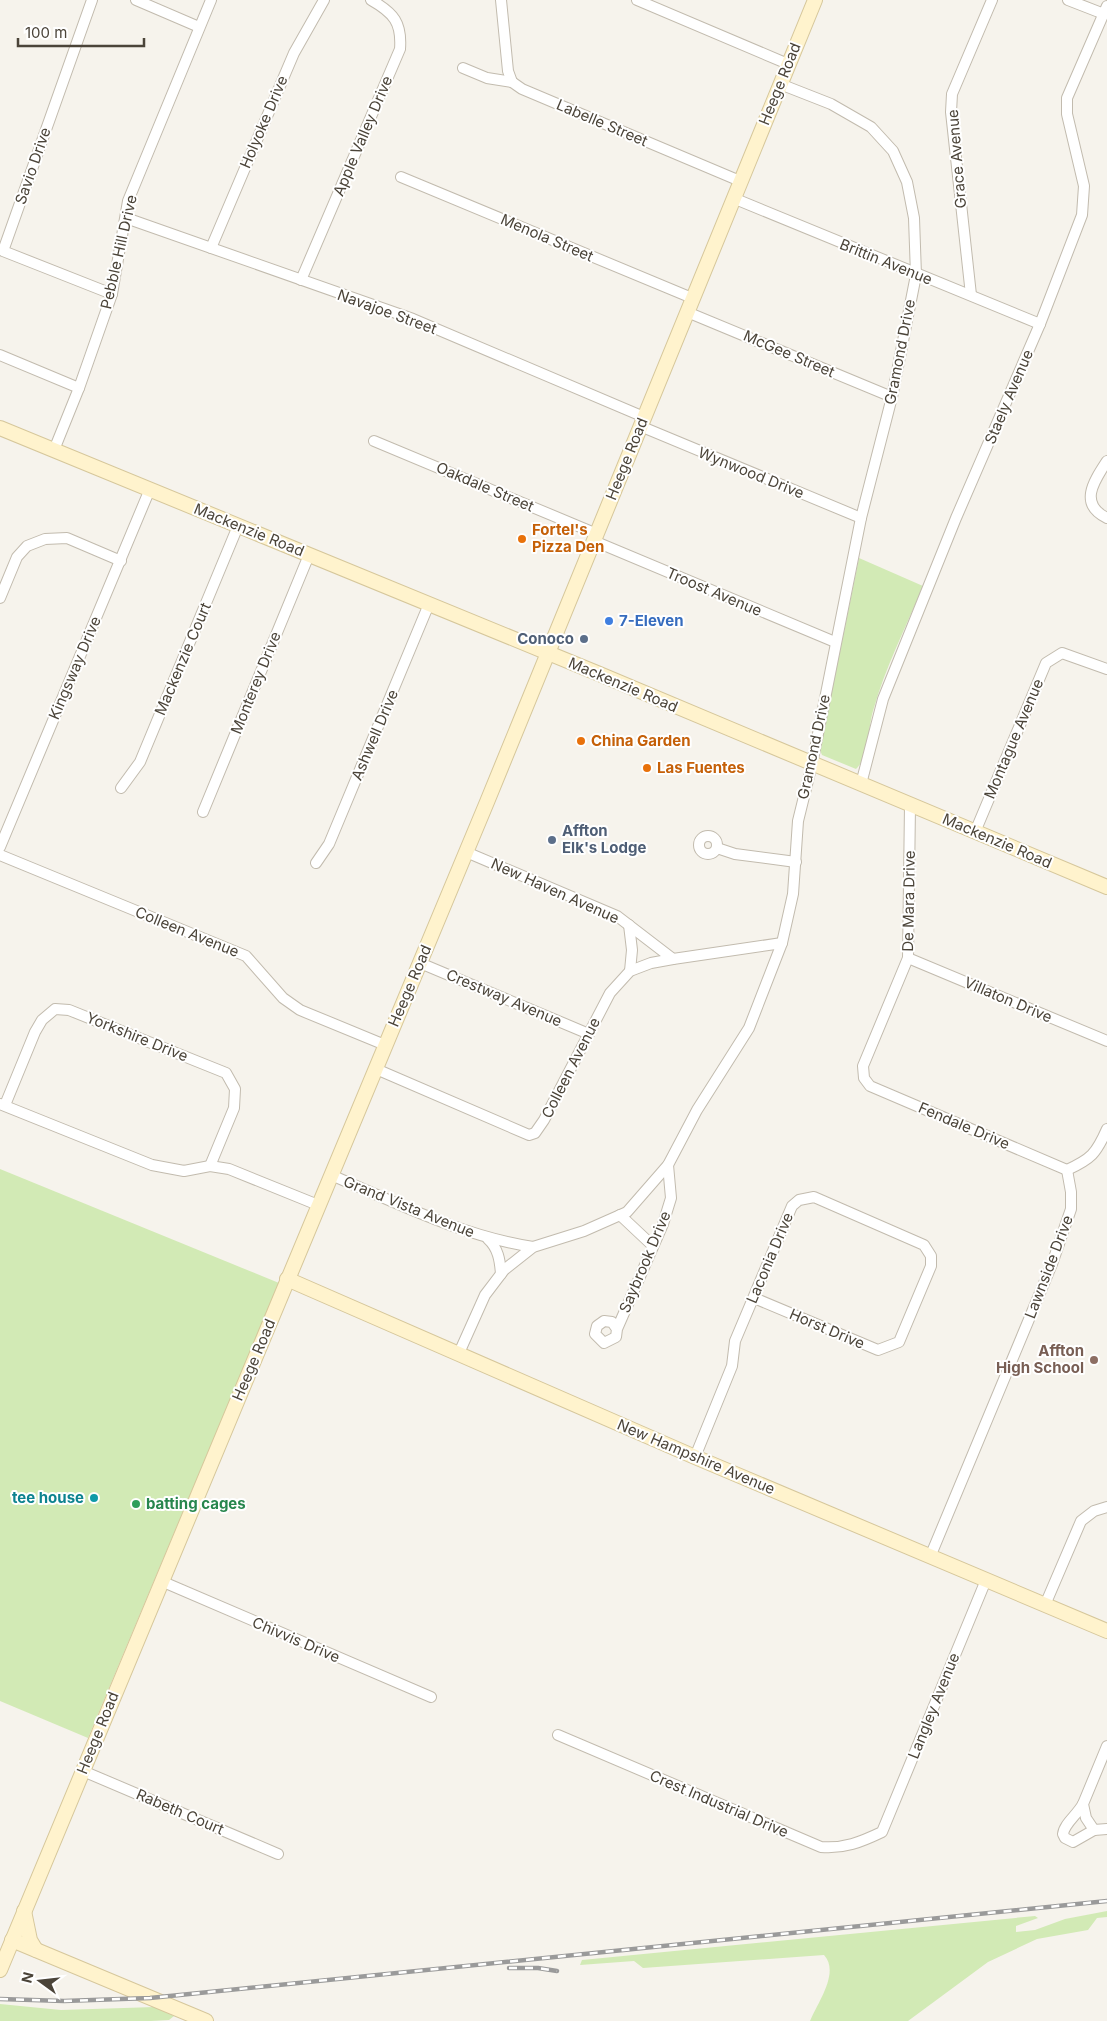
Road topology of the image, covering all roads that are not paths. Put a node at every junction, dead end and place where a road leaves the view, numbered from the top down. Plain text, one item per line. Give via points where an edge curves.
1 (92, 0) edge
2 (136, 0) edge
3 (210, 0) edge
4 (324, 0) edge
5 (371, 0) edge
6 (501, 0) edge
7 (637, 0) edge
8 (815, 0) edge
9 (992, 0) edge
10 (1068, 0) edge
11 (1105, 10) edge
12 (199, 27) junction
13 (788, 64) junction
14 (463, 68) dead end
15 (512, 82) junction
16 (780, 84) junction
17 (401, 177) dead end
18 (740, 181) junction
19 (733, 198) junction
20 (126, 218) junction
21 (211, 248) junction
22 (916, 275) junction
23 (301, 280) junction
24 (112, 294) junction
25 (971, 295) junction
26 (692, 298) junction
27 (686, 312) junction
28 (1040, 324) junction
29 (0, 355) edge
30 (79, 388) junction
31 (892, 397) junction
32 (642, 422) junction
33 (0, 428) edge
34 (374, 441) dead end
35 (54, 450) junction
36 (1107, 461) edge
37 (150, 489) junction
38 (862, 518) junction
39 (1107, 518) edge
40 (238, 526) junction
41 (595, 538) junction
42 (309, 555) junction
43 (121, 561) junction
44 (0, 598) edge
45 (429, 604) junction
46 (835, 642) junction
47 (547, 653) junction
48 (1107, 670) edge
49 (812, 764) junction
50 (860, 784) junction
51 (121, 788) dead end
52 (910, 805) junction
53 (203, 812) dead end
54 (975, 832) junction
55 (0, 847) edge
56 (717, 848) dead end
57 (466, 852) junction
58 (0, 855) edge
59 (796, 862) junction
60 (316, 863) dead end
61 (1107, 887) edge
62 (629, 925) junction
63 (782, 944) junction
64 (908, 958) junction
65 (673, 959) junction
66 (420, 963) junction
67 (630, 971) junction
68 (589, 1034) junction
69 (1107, 1041) edge
70 (385, 1045) junction
71 (376, 1069) junction
72 (864, 1078) joint
73 (2, 1105) edge
74 (1107, 1129) edge
75 (668, 1165) junction
76 (210, 1166) junction
77 (1067, 1170) junction
78 (331, 1175) junction
79 (318, 1205) junction
80 (620, 1215) junction
81 (488, 1238) junction
82 (654, 1246) junction
83 (533, 1247) junction
84 (930, 1256) joint
85 (501, 1274) junction
86 (287, 1279) junction
87 (754, 1298) junction
88 (617, 1329) dead end
89 (459, 1353) junction
90 (695, 1456) junction
91 (1107, 1507) edge
92 (930, 1557) junction
93 (986, 1580) junction
94 (161, 1582) junction
95 (1045, 1605) junction
96 (1107, 1631) edge
97 (431, 1697) dead end
98 (558, 1735) dead end
99 (1107, 1746) edge
100 (83, 1771) junction
101 (1083, 1804) junction
102 (1107, 1829) edge
103 (1094, 1830) junction
104 (882, 1832) joint
105 (278, 1854) dead end
106 (24, 1911) junction
107 (12, 1940) junction
108 (36, 1950) junction
109 (0, 1970) edge
110 (206, 2021) edge

1 - 24 street, Savio Drive via 3,251
2 - 12 street
3 - 12 street, Pebble Hill Drive
4 - 21 street, Holyoke Drive via 294,53
5 - 23 street, Apple Valley Drive via 384,7 396,20 401,32 400,49
6 - 15 street via 508,71
7 - 13 street
8 - 13 street, Heege Road
9 - 25 street, Grace Avenue via 952,94 951,112
10 - 11 street
11 - 28 street, Staely Avenue via 1067,98 1067,114 1084,186 1082,215
12 - 20 street, Pebble Hill Drive via 128,201
13 - 16 street, Heege Road
14 - 15 street, Labelle Street via 487,78
15 - 18 street, Labelle Street
16 - 18 street, Heege Road
16 - 22 street, Gramond Drive via 831,104 871,127 893,151 907,182 914,218
17 - 26 street, Menola Street
18 - 19 street, Heege Road
19 - 22 street, Brittin Avenue
19 - 26 street, Heege Road
20 - 21 street, Navajoe Street
20 - 24 street, Pebble Hill Drive
21 - 23 street, Navajoe Street
22 - 25 street, Brittin Avenue
22 - 31 street, Gramond Drive
23 - 32 street, Navajoe Street via 413,319
24 - 30 street, Pebble Hill Drive
25 - 28 street, Brittin Avenue
26 - 27 street, Heege Road
27 - 31 street, McGee Street
27 - 32 street, Heege Road
28 - 50 street, Staely Avenue via 882,699
29 - 30 street
30 - 35 street, Pebble Hill Drive
31 - 38 street, Gramond Drive
32 - 38 street, Wynwood Drive
32 - 41 street, Heege Road
33 - 35 street, Mackenzie Road
34 - 41 street, Oakdale Street
35 - 37 street, Mackenzie Road
36 - 39 street via 1093,482 1091,493 1096,513
37 - 40 street, Mackenzie Road
37 - 43 street, Kingsway Drive
38 - 46 street, Gramond Drive
40 - 42 street, Mackenzie Road
40 - 51 street, Mackenzie Court via 140,762
41 - 46 street, Troost Avenue
41 - 47 street, Heege Road
42 - 45 street, Mackenzie Road
42 - 53 street, Monterey Drive
43 - 44 street via 67,538 45,539 26,546
43 - 55 street, Kingsway Drive
45 - 47 street, Mackenzie Road
45 - 60 street, Ashwell Drive via 329,844
46 - 49 street, Gramond Drive
47 - 49 street, Mackenzie Road
47 - 57 street, Heege Road
48 - 54 street, Montague Avenue via 1062,653 1046,663
49 - 50 street, Mackenzie Road
49 - 59 street, Gramond Drive via 798,821
50 - 52 street, Mackenzie Road
52 - 54 street, Mackenzie Road
52 - 64 street, De Mara Drive
54 - 61 street, Mackenzie Road
56 - 59 street via 735,854
57 - 62 street, New Haven Avenue via 617,916
57 - 66 street, Heege Road
58 - 70 street, Colleen Avenue via 246,956 283,998 300,1010
59 - 63 street, Gramond Drive
62 - 65 street, New Haven Avenue
62 - 67 street
63 - 65 street
63 - 75 street, Gramond Drive via 749,1028 697,1110
64 - 69 street, Villaton Drive
64 - 72 street, De Mara Drive via 863,1066
65 - 67 street, Colleen Avenue
66 - 68 street, Crestway Avenue
66 - 70 street, Heege Road
67 - 68 street, Colleen Avenue via 610,993
68 - 71 street, Colleen Avenue via 544,1120 529,1136
70 - 71 street, Heege Road
71 - 78 street, Heege Road
72 - 77 street, Fendale Drive via 870,1086
73 - 76 street via 152,1165 184,1171
73 - 76 street, Yorkshire Drive via 42,1020 55,1010 69,1010 226,1073 235,1090 234,1108
74 - 77 street via 1098,1151 1087,1161
75 - 80 street, Gramond Drive via 647,1192
75 - 82 street, Saybrook Drive via 671,1198
76 - 79 street via 229,1169
77 - 92 street, Lawnside Drive via 1071,1209 1052,1264
78 - 79 street, Heege Road
78 - 81 street, Grand Vista Avenue
79 - 86 street, Heege Road
80 - 82 street
80 - 83 street, Gramond Drive via 584,1231
81 - 83 street, Grand Vista Avenue
81 - 85 street, Grand Vista Avenue via 494,1244
82 - 88 street, Saybrook Drive
83 - 85 street, Gramond Drive
84 - 87 street, Horst Drive via 931,1266 899,1342 878,1350
84 - 87 street, Laconia Drive via 924,1244 814,1197 800,1200 792,1206
85 - 89 street, Gramond Drive via 485,1295
86 - 89 street, New Hampshire Avenue
86 - 94 street, Heege Road
87 - 90 street, Laconia Drive via 736,1341 726,1383
89 - 90 street, New Hampshire Avenue
90 - 92 street, New Hampshire Avenue
91 - 95 street via 1081,1521
92 - 93 street, New Hampshire Avenue
93 - 95 street, New Hampshire Avenue
93 - 104 street, Langley Avenue
94 - 97 street, Chivvis Drive
94 - 100 street, Heege Road
95 - 96 street, New Hampshire Avenue
98 - 104 street, Crest Industrial Drive via 821,1847 852,1846
99 - 101 street
100 - 105 street, Rabeth Court
100 - 106 street, Heege Road
101 - 103 street via 1086,1818
101 - 103 street via 1062,1834 1073,1842
102 - 103 street
106 - 107 street, Heege Road
106 - 108 street via 30,1940
107 - 108 street
107 - 109 street, Heege Road
108 - 110 street

